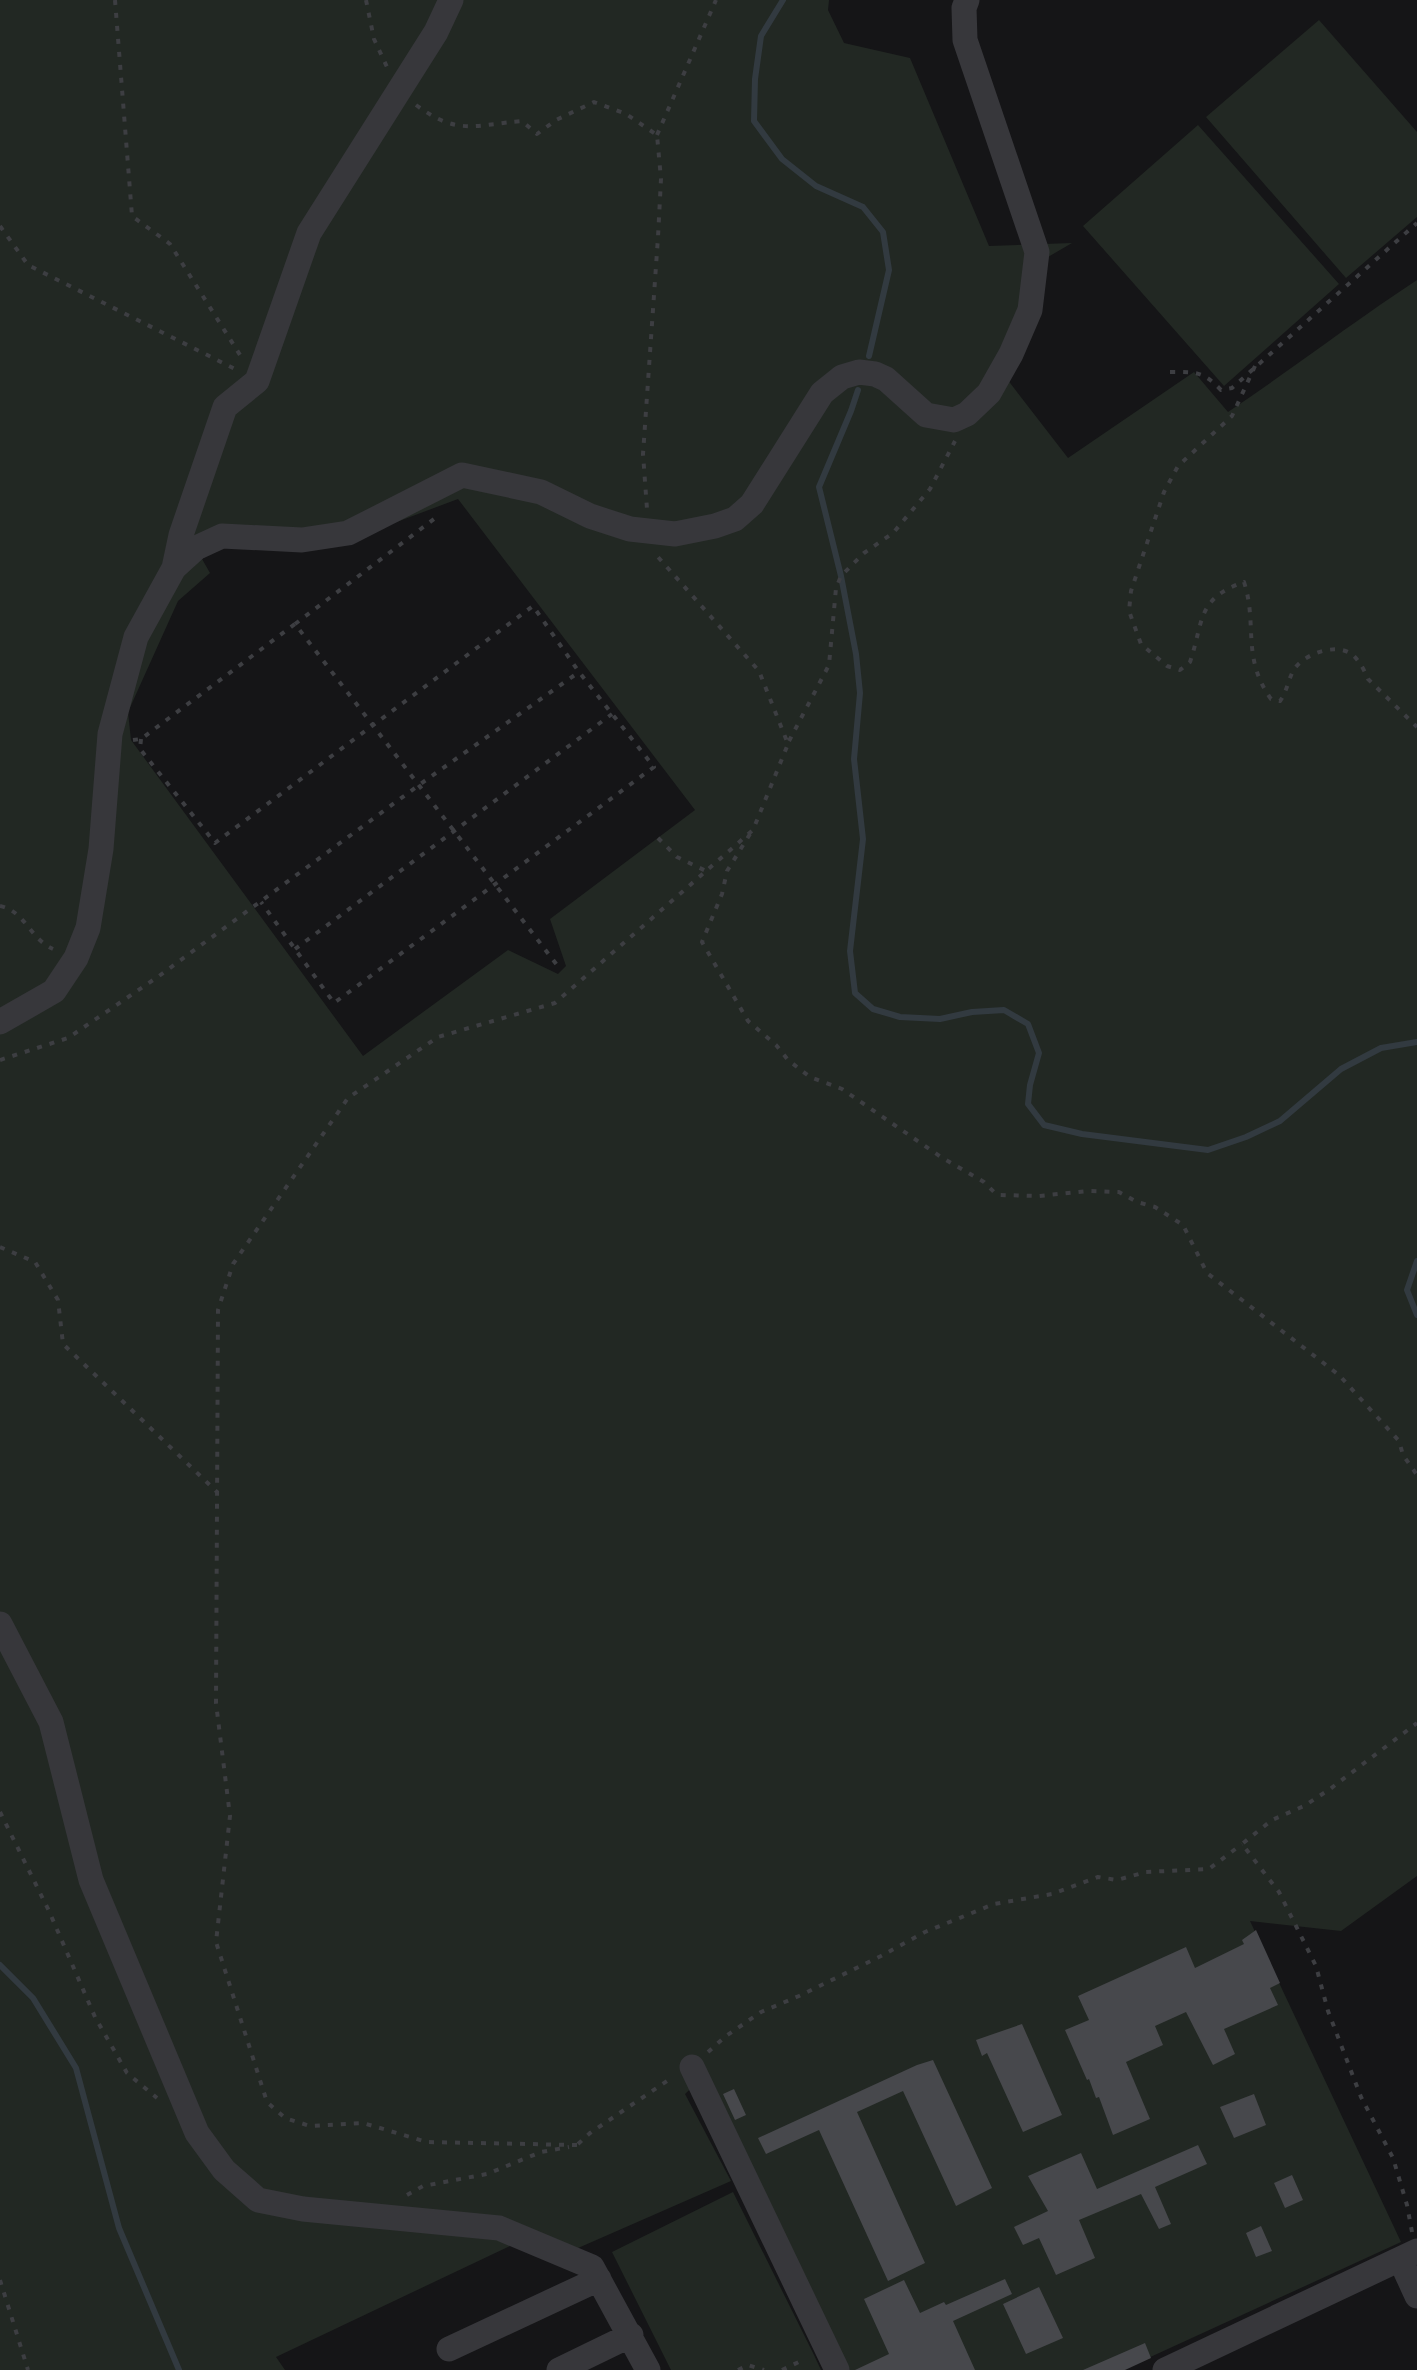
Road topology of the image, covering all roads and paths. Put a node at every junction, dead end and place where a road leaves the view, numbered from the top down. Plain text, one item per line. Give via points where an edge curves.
1 (114, 0) edge
2 (366, 0) edge
3 (452, 0) edge
4 (716, 0) edge
5 (967, 0) edge
6 (398, 91) junction
7 (657, 134) junction
8 (1417, 223) edge
9 (0, 226) edge
10 (1256, 366) junction
11 (1170, 372) dead end
12 (257, 380) junction
13 (967, 414) junction
14 (438, 516) dead end
15 (640, 530) junction
16 (174, 568) junction
17 (295, 624) junction
18 (579, 672) junction
19 (612, 714) junction
20 (373, 724) junction
21 (1417, 726) edge
22 (127, 742) junction
23 (788, 744) junction
24 (419, 784) junction
25 (753, 830) junction
26 (456, 831) junction
27 (658, 838) dead end
28 (706, 871) junction
29 (496, 885) junction
30 (261, 902) junction
31 (0, 906) edge
32 (294, 949) junction
33 (76, 958) junction
34 (557, 965) dead end
35 (0, 1022) edge
36 (0, 1060) edge
37 (0, 1247) edge
38 (1417, 1475) edge
39 (217, 1492) junction
40 (0, 1624) edge
41 (1417, 1723) edge
42 (0, 1812) edge
43 (1242, 1844) junction
44 (692, 2068) junction
45 (169, 2109) dead end
46 (577, 2145) junction
47 (407, 2195) dead end
48 (1411, 2254) edge
49 (598, 2279) junction
50 (0, 2280) edge
51 (1417, 2296) edge
52 (631, 2335) junction
53 (449, 2349) dead end
54 (28, 2370) edge
55 (559, 2370) edge
56 (648, 2370) edge
57 (738, 2370) edge
58 (764, 2370) edge
59 (837, 2370) edge
60 (1165, 2370) edge

1 - 12 path via 132,216 170,244
2 - 6 path via 374,39
3 - 6 street
4 - 7 path
5 - 13 street via 966,40 1037,252 1030,310 1011,354
6 - 7 path via 435,119 465,128 522,121 538,134 594,102
6 - 12 street via 310,233
7 - 15 path via 660,198
8 - 10 path
9 - 12 path via 28,265
10 - 11 path via 1222,390 1208,375
10 - 21 path via 1232,416 1178,466 1164,492 1131,592 1129,611 1141,644 1180,670 1190,662 1205,608 1222,590 1244,582 1250,642 1271,699 1280,701 1294,669 1309,656 1338,649 1352,654
12 - 16 street via 225,407
13 - 15 street via 954,420 926,415 875,374 842,377 822,393 752,504 734,519 675,534
13 - 23 path via 930,490 842,576 829,665
14 - 17 path
15 - 16 street via 541,492 462,475 348,533 302,540 222,536
15 - 23 path via 759,671
16 - 22 street via 136,638 110,734
17 - 20 path
17 - 22 path
18 - 19 path
18 - 20 path via 534,606
18 - 24 path
19 - 26 path
19 - 29 path via 654,767
20 - 22 path via 215,844 140,749
20 - 24 path
22 - 33 street
23 - 25 path
24 - 26 path
24 - 30 path
25 - 28 path
25 - 38 path via 727,871 702,942 748,1020 788,1060 1000,1195 1119,1192 1168,1215 1182,1225 1206,1273 1339,1375 1400,1441
26 - 29 path
26 - 32 path
27 - 28 path
28 - 39 path via 555,1004 438,1037 348,1098 233,1264 218,1310
29 - 32 path via 334,1003
29 - 34 path
30 - 32 path
30 - 36 path via 68,1038
31 - 33 path via 13,909 43,945
33 - 35 street via 54,991
37 - 39 path via 35,1262 58,1300 62,1344
39 - 46 path via 216,1703 230,1816 216,1942 266,2102 310,2126 363,2123 428,2142
40 - 49 street via 51,1722 92,1880 198,2133 224,2170 258,2200 303,2210 499,2228 592,2268
41 - 43 path
42 - 45 path via 95,2017 127,2072
43 - 44 path via 1209,1870 1098,1878 994,1904 925,1932 761,2012
43 - 48 path via 1279,1892 1316,1966 1361,2097 1394,2158 1408,2205
44 - 46 path
44 - 59 street
46 - 47 path
48 - 51 street
48 - 60 street
49 - 52 street
49 - 53 street
50 - 54 path
52 - 55 street
52 - 56 street
57 - 58 path

